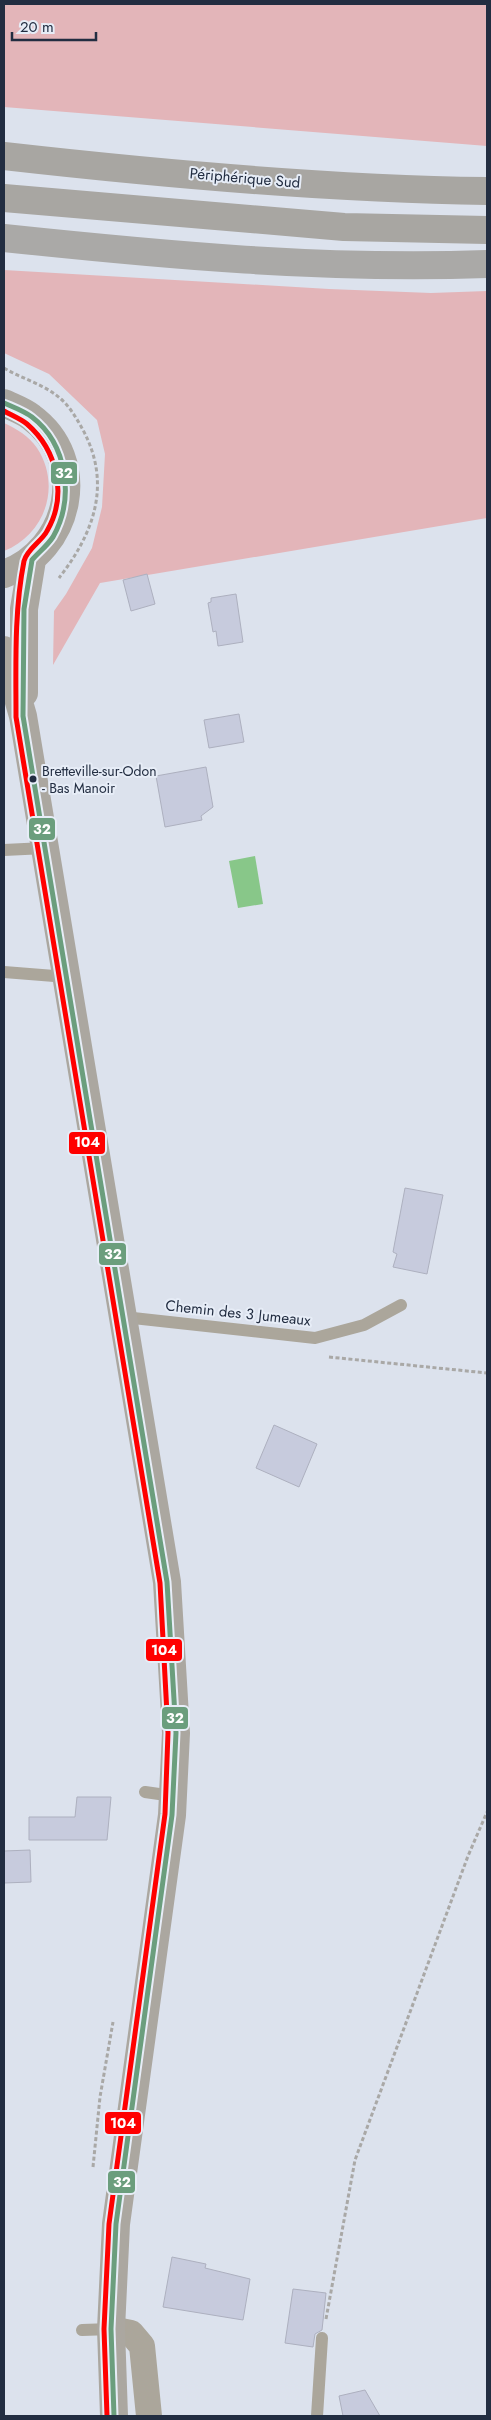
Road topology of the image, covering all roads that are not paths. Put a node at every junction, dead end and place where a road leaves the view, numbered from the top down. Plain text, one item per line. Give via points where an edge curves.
1 (4, 156) edge
2 (487, 191) edge
3 (4, 198) edge
4 (487, 230) edge
5 (4, 238) edge
6 (487, 264) edge
7 (4, 403) edge
8 (32, 560) junction
9 (4, 574) edge
10 (4, 650) edge
11 (23, 716) junction
12 (45, 848) junction
13 (4, 850) edge
14 (4, 972) edge
15 (67, 977) junction
16 (402, 1305) dead end
17 (124, 1317) junction
18 (145, 1792) dead end
19 (173, 1796) junction
20 (111, 2329) junction
21 (82, 2330) dead end
22 (322, 2338) road end
23 (114, 2416) edge
24 (149, 2416) edge
25 (317, 2416) edge

1 - 2 highway, Périphérique Sud via 322,184
3 - 4 highway via 344,226
5 - 6 highway via 268,262
7 - 8 main road via 32,417 48,435 65,472 65,504 54,535
8 - 9 main road
8 - 11 main road via 24,609
10 - 11 main road
11 - 12 main road
12 - 13 lane
12 - 15 main road
14 - 15 lane
15 - 17 main road
16 - 17 lane, Chemin des 3 Jumeaux via 364,1325 315,1338
17 - 19 main road via 168,1582 176,1733
18 - 19 lane
19 - 20 main road via 116,2224
20 - 21 lane
20 - 23 main road
20 - 24 street via 131,2333 142,2346
22 - 25 lane

